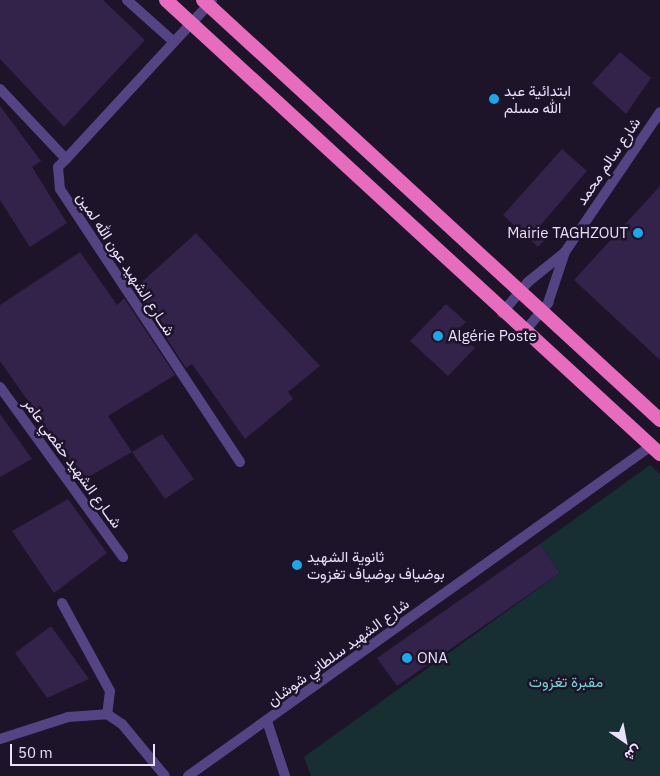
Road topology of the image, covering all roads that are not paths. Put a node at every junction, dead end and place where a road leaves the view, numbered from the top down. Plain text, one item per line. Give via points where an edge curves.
1 (126, 0) edge
2 (166, 0) edge
3 (208, 2) edge
4 (190, 23) junction
5 (174, 42) junction
6 (0, 89) edge
7 (660, 112) edge
8 (66, 160) junction
9 (565, 252) junction
10 (519, 292) junction
11 (541, 312) junction
12 (502, 313) junction
13 (524, 332) junction
14 (0, 387) edge
15 (660, 420) edge
16 (656, 450) edge
17 (240, 462) dead end
18 (123, 557) dead end
19 (62, 603) dead end
20 (107, 714) junction
21 (267, 721) junction
22 (0, 739) edge
23 (165, 776) edge
24 (188, 776) edge
25 (285, 776) edge

1 - 5 street
2 - 4 highway
3 - 4 street
3 - 10 highway
4 - 5 street
4 - 12 highway
5 - 8 street
6 - 8 street
7 - 9 street, شارع سالم محمد
8 - 17 street, شــارع الشهيد عون الله لمين via 58,168 60,189
9 - 10 street, شارع سالم محمد
9 - 11 street, شارع سالم محمد
10 - 11 highway
10 - 12 street, شارع سالم محمد
11 - 13 street, شارع سالم محمد
11 - 15 highway
12 - 13 highway
13 - 16 highway
14 - 18 street, شــارع الشهيد حفصي عامر
16 - 21 street, شارع الشهيد سلطاني شوشان
19 - 20 street via 110,691
20 - 22 street via 68,717
20 - 23 street via 122,724
21 - 24 street, شارع الشهيد سلطاني شوشان
21 - 25 street

